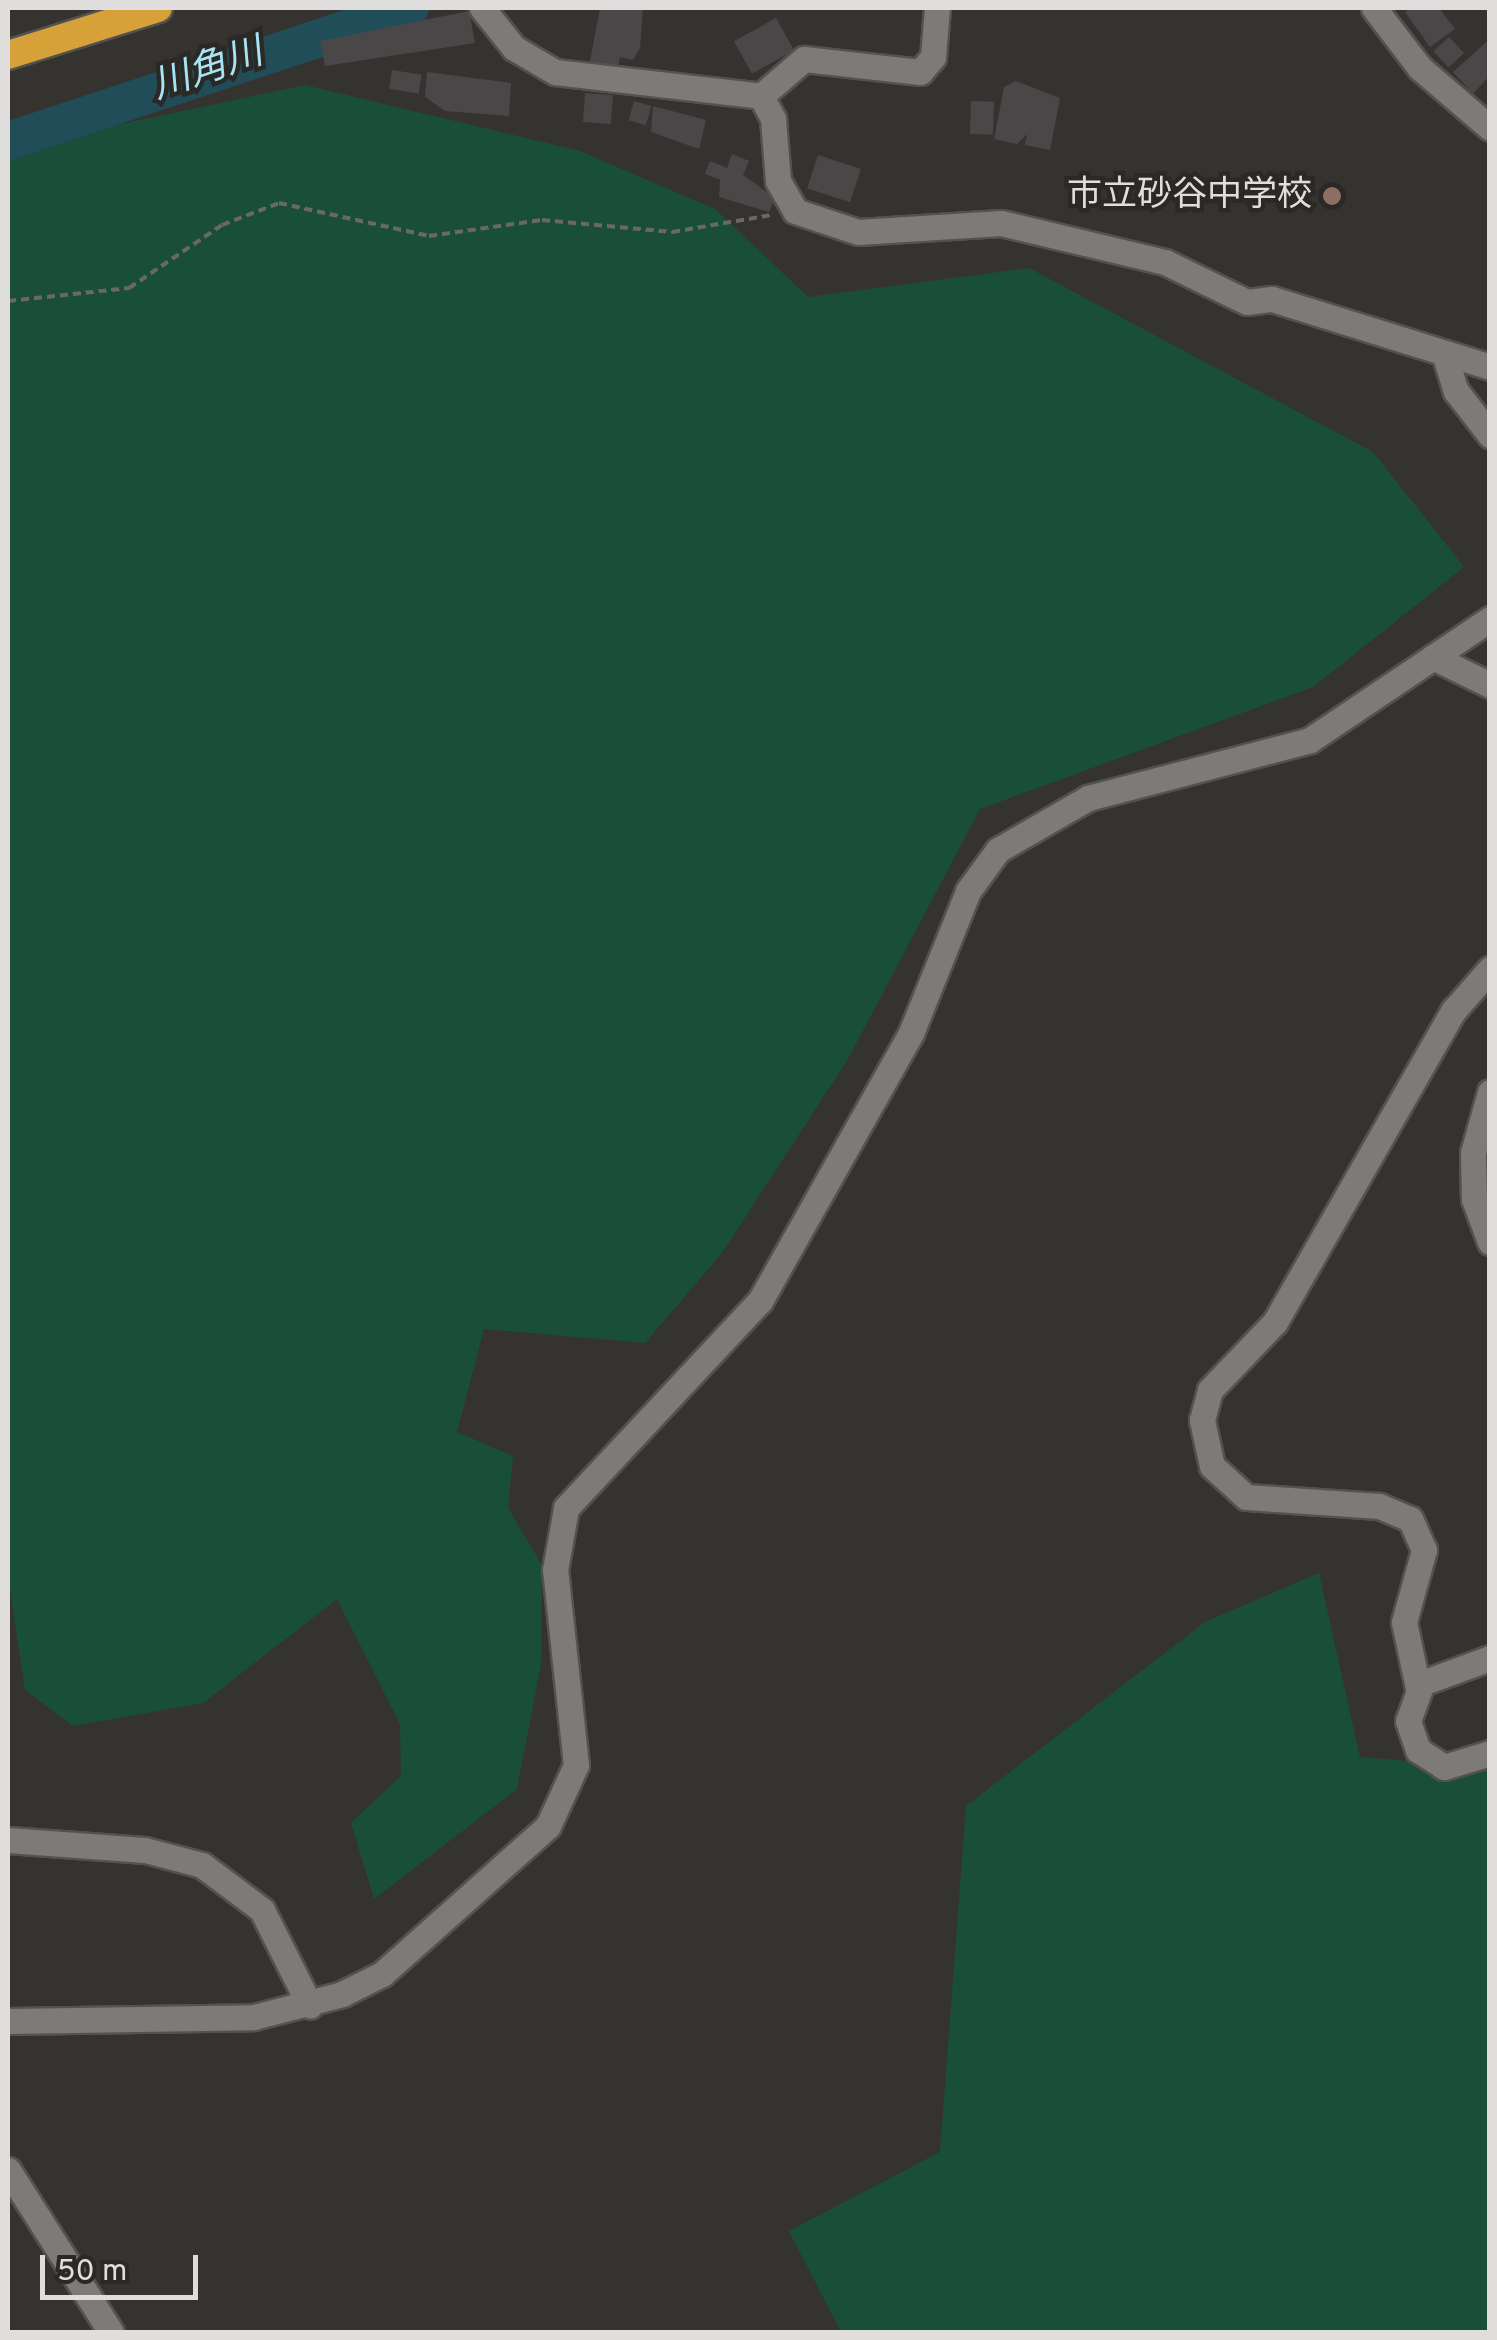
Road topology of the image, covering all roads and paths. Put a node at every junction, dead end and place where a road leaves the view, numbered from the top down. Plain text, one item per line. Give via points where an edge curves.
1 (158, 8) edge
2 (482, 8) edge
3 (937, 8) edge
4 (1374, 8) edge
5 (8, 55) edge
6 (761, 96) junction
7 (1490, 128) edge
8 (795, 211) junction
9 (8, 301) edge
10 (1445, 356) junction
11 (1490, 367) edge
12 (1490, 434) edge
13 (1490, 619) edge
14 (1432, 657) junction
15 (1490, 685) edge
16 (1490, 969) edge
17 (1490, 1092) edge
18 (1490, 1242) edge
19 (1490, 1658) edge
20 (1418, 1688) junction
21 (1490, 1753) edge
22 (8, 1840) edge
23 (310, 2006) junction
24 (8, 2022) edge
25 (8, 2170) edge
26 (111, 2332) edge

1 - 5 highway
2 - 6 street via 514,48 554,72
3 - 6 street via 932,57 920,72 804,59
4 - 7 street via 1420,68
6 - 8 street via 773,119 778,181
8 - 9 path via 672,232 542,220 429,236 279,203 222,225 129,288
8 - 10 street via 858,232 1001,223 1165,262 1247,302 1272,299
10 - 11 street
10 - 12 street via 1456,391
13 - 14 street
14 - 15 street
14 - 23 street via 1310,740 1088,798 998,850 968,891 911,1033 760,1302 566,1508 555,1548 576,1765 548,1826 382,1974
16 - 20 street via 1454,1010 1275,1322 1210,1390 1202,1420 1212,1466 1246,1497 1379,1506 1410,1519 1424,1550 1404,1622
17 - 18 street via 1473,1154 1474,1200
19 - 20 street
20 - 21 street via 1408,1721 1418,1750 1444,1766
22 - 23 street via 144,1850 202,1865 262,1910
23 - 24 street via 254,2017
25 - 26 street

